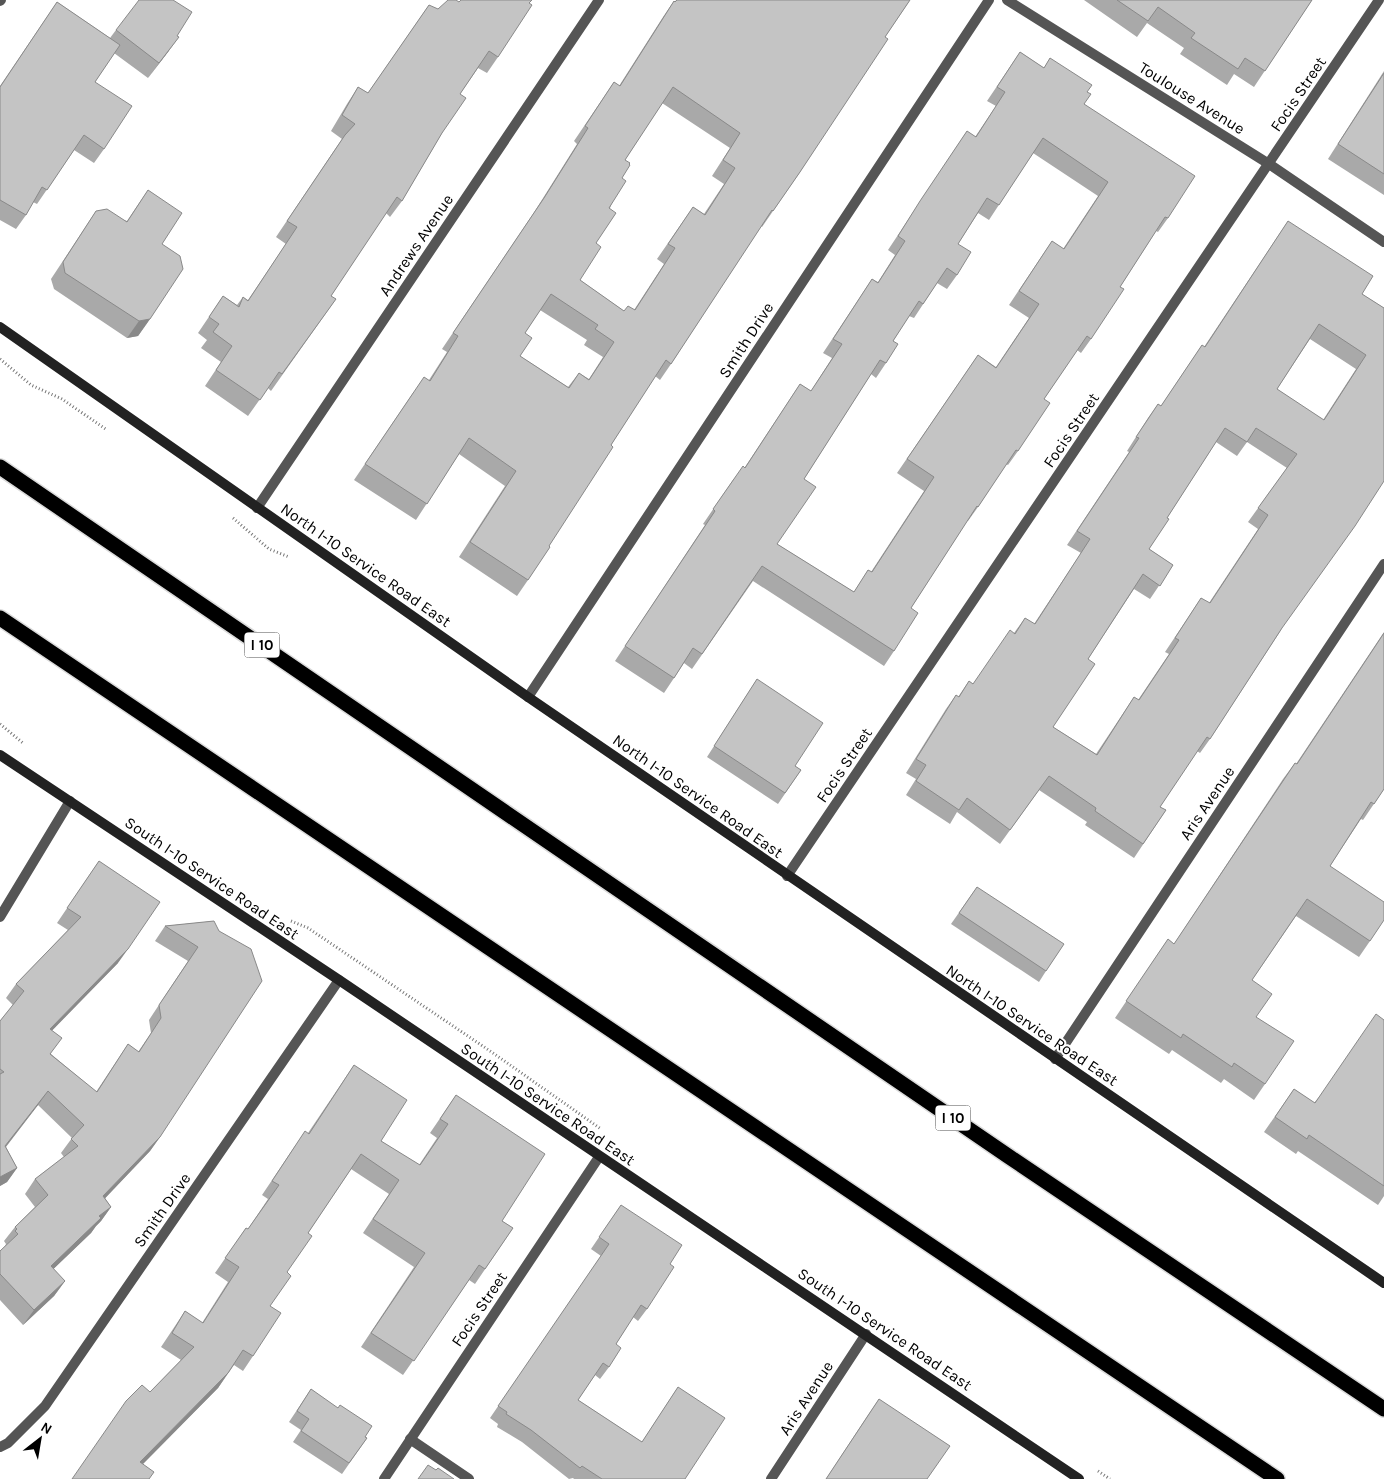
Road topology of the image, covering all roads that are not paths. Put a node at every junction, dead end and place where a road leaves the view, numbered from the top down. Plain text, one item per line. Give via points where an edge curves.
1 (599, 0) edge
2 (989, 0) edge
3 (1007, 0) edge
4 (1379, 0) edge
5 (1269, 164) junction
6 (1384, 242) edge
7 (0, 327) edge
8 (0, 467) edge
9 (257, 508) junction
10 (1384, 564) edge
11 (0, 618) edge
12 (528, 697) junction
13 (0, 755) edge
14 (70, 801) junction
15 (787, 876) junction
16 (0, 917) edge
17 (339, 980) junction
18 (1055, 1059) junction
19 (599, 1157) junction
20 (1384, 1283) edge
21 (866, 1334) junction
22 (1384, 1410) edge
23 (410, 1439) junction
24 (0, 1447) edge
25 (384, 1479) edge
26 (469, 1479) edge
27 (771, 1479) edge
28 (1079, 1479) edge
29 (1276, 1479) edge

1 - 9 street, Andrews Avenue
2 - 12 street, Smith Drive
3 - 5 street, Toulouse Avenue
4 - 5 street, Focis Street
5 - 6 street, Toulouse Avenue
5 - 15 street, Focis Street
7 - 9 street, North I-10 Service Road East
8 - 22 highway, I 10
9 - 12 street, North I-10 Service Road East
10 - 18 street, Aris Avenue
11 - 29 highway
12 - 15 street, North I-10 Service Road East
13 - 14 street, South I-10 Service Road East
14 - 16 street
14 - 17 street, South I-10 Service Road East
15 - 18 street, North I-10 Service Road East
17 - 19 street, South I-10 Service Road East
17 - 24 street, Smith Drive via 44,1406 8,1443
18 - 20 street, North I-10 Service Road East
19 - 21 street, South I-10 Service Road East
19 - 23 street, Focis Street
21 - 27 street, Aris Avenue
21 - 28 street, South I-10 Service Road East
23 - 25 street, Focis Street
23 - 26 street

